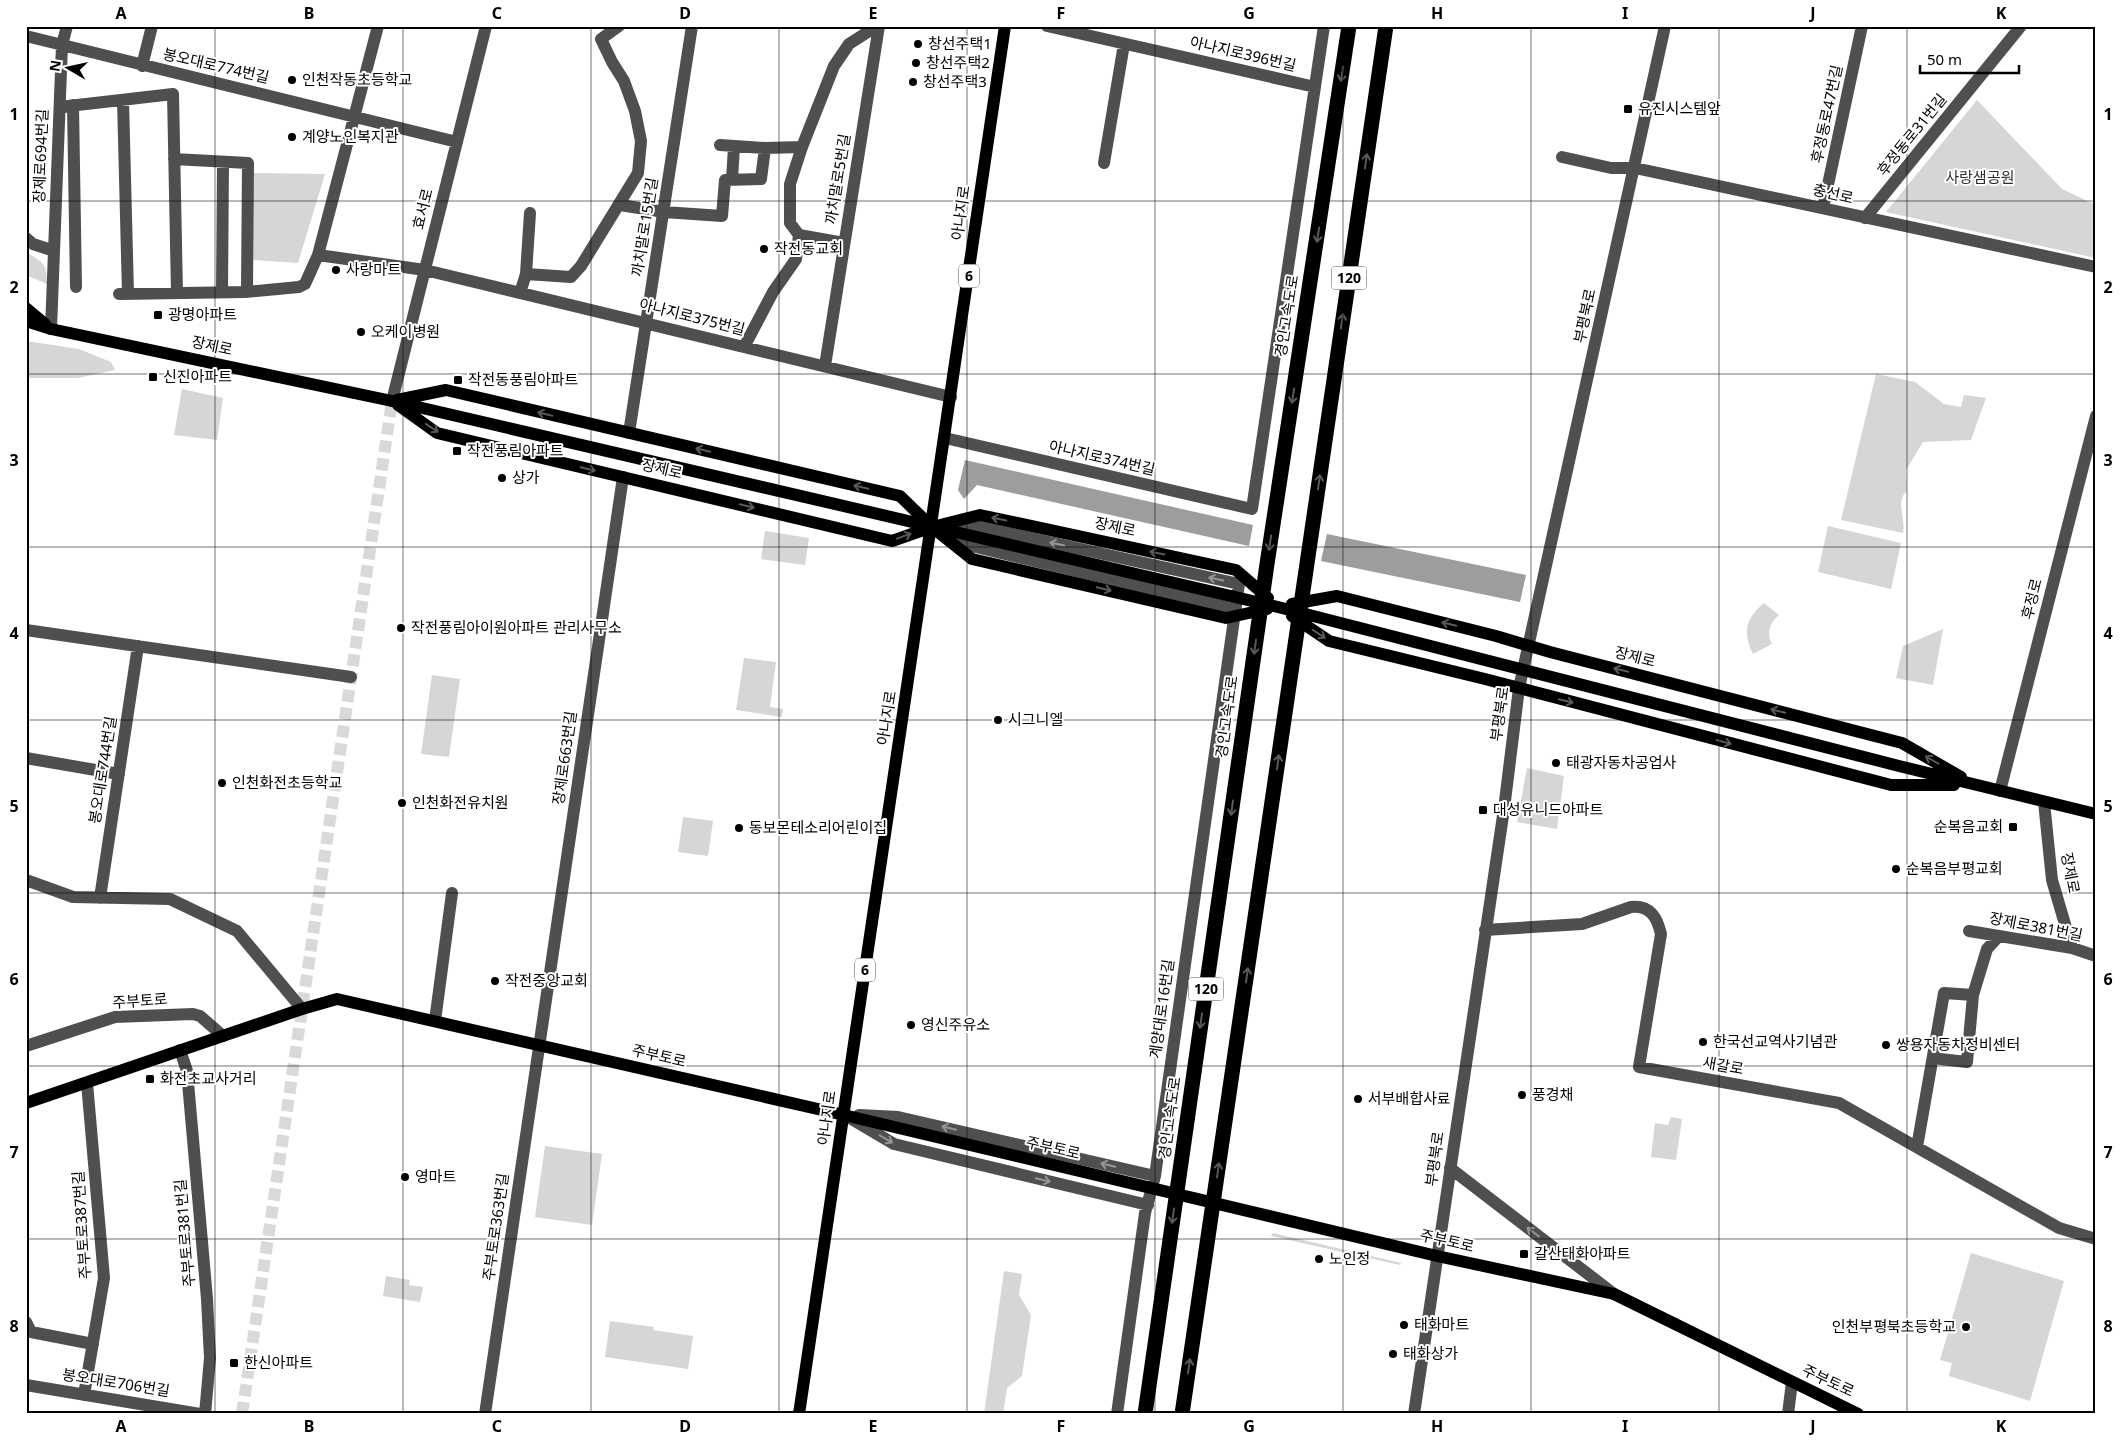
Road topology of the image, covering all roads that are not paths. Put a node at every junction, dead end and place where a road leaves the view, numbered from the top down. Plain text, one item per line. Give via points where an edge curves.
1 (28, 26) edge
2 (67, 26) edge
3 (152, 26) edge
4 (378, 26) edge
5 (486, 26) edge
6 (619, 26) edge
7 (692, 26) edge
8 (878, 26) edge
9 (1005, 26) edge
10 (1046, 26) edge
11 (1324, 26) edge
12 (1349, 26) edge
13 (1386, 26) edge
14 (1665, 26) edge
15 (1862, 26) edge
16 (2021, 26) edge
17 (26, 37) edge
18 (1124, 44) junction
19 (62, 45) junction
20 (142, 66) junction
21 (1314, 87) junction
22 (123, 100) junction
23 (73, 106) junction
24 (60, 107) junction
25 (354, 116) junction
26 (457, 142) junction
27 (720, 145) dead end
28 (734, 147) junction
29 (802, 147) junction
30 (765, 148) junction
31 (1562, 157) dead end
32 (174, 159) junction
33 (223, 162) junction
34 (1104, 163) dead end
35 (1635, 168) junction
36 (732, 179) junction
37 (620, 205) junction
38 (1823, 208) junction
39 (664, 212) junction
40 (530, 213) dead end
41 (1865, 218) junction
42 (799, 234) junction
43 (26, 238) edge
44 (844, 243) junction
45 (54, 251) junction
46 (318, 255) junction
47 (2096, 267) edge
48 (425, 270) junction
49 (526, 274) junction
50 (76, 287) dead end
51 (247, 291) junction
52 (222, 292) junction
53 (177, 293) junction
54 (520, 293) junction
55 (26, 308) edge
56 (26, 321) edge
57 (646, 323) junction
58 (26, 328) edge
59 (51, 329) junction
60 (744, 347) junction
61 (825, 366) junction
62 (951, 397) junction
63 (392, 401) junction
64 (2096, 416) edge
65 (629, 433) junction
66 (945, 438) junction
67 (622, 477) junction
68 (932, 527) junction
69 (1278, 607) junction
70 (1235, 609) junction
71 (26, 630) edge
72 (138, 646) junction
73 (1527, 646) junction
74 (351, 677) dead end
75 (1520, 688) junction
76 (26, 758) edge
77 (118, 774) junction
78 (1974, 785) junction
79 (2000, 791) junction
80 (2044, 802) junction
81 (2096, 814) edge
82 (26, 880) edge
83 (452, 893) dead end
84 (100, 898) junction
85 (1485, 930) junction
86 (1969, 931) dead end
87 (1999, 936) junction
88 (2072, 948) junction
89 (2096, 956) edge
90 (1972, 995) junction
91 (302, 1008) junction
92 (435, 1021) junction
93 (222, 1036) junction
94 (539, 1045) junction
95 (26, 1046) edge
96 (180, 1050) junction
97 (1940, 1060) dead end
98 (87, 1083) junction
99 (26, 1103) edge
100 (844, 1115) junction
101 (1917, 1147) junction
102 (1450, 1168) junction
103 (1127, 1169) junction
104 (1155, 1176) junction
105 (1121, 1198) junction
106 (1148, 1205) junction
107 (2096, 1239) edge
108 (1437, 1256) junction
109 (1614, 1294) junction
110 (26, 1322) edge
111 (93, 1344) junction
112 (1792, 1382) junction
113 (26, 1385) edge
114 (84, 1395) junction
115 (200, 1414) edge
116 (205, 1414) edge
117 (485, 1414) edge
118 (799, 1414) edge
119 (1118, 1414) edge
120 (1145, 1414) edge
121 (1182, 1414) edge
122 (1414, 1414) edge
123 (1788, 1414) edge
124 (1858, 1414) edge

1 - 17 street
2 - 19 street, 장제로694번길
3 - 20 street
4 - 25 street
5 - 26 street, 효서로
6 - 37 street via 602,39 624,81 641,141 638,173
7 - 39 street, 까치말로15번길
8 - 29 street via 849,44 834,66
8 - 44 street, 까치말로5번길
9 - 62 main road, 아나지로 / 6
10 - 18 street, 아나지로396번길
11 - 21 street
12 -> 120 highway, 경인고속도로 / 120 via 1267,564
121 -> 13 highway, 120
14 - 35 street, 부평북로
15 - 38 street, 후정동로47번길
16 - 41 street, 후정동로31번길
17 - 19 street, 봉오대로774번길
18 - 21 street, 아나지로396번길
18 - 34 street
19 - 20 street, 봉오대로774번길
19 - 24 street, 장제로694번길
20 - 25 street, 봉오대로774번길
21 - 66 street, 아나지로374번길 via 1252,510
22 - 23 street
22 - 32 street via 173,94
22 - 53 street via 123,294
23 - 24 street
23 - 50 street
24 - 45 street, 장제로694번길
25 - 26 street, 봉오대로774번길
25 - 46 street
26 - 48 street, 효서로
27 - 28 street
28 - 30 street
28 - 36 street
29 - 30 street
29 - 42 street via 790,184 790,223
30 - 36 street via 760,179
31 - 35 street, 충선로 via 1611,168
32 - 33 street
32 - 53 street
33 - 51 street via 248,163
33 - 52 street
35 - 38 street, 충선로
35 - 73 street, 부평북로
36 - 39 street via 725,180 722,216
37 - 39 street
37 - 49 street via 571,277
38 - 41 street, 충선로
39 - 57 street, 까치말로15번길
40 - 49 street
41 - 47 street, 충선로
42 - 44 street
42 - 60 street via 796,259
43 - 45 street
44 - 61 street, 까치말로5번길
45 - 59 street, 장제로694번길
46 - 48 street, 아나지로375번길
46 - 51 street via 305,284
48 - 54 street, 아나지로375번길
48 - 63 street, 효서로
49 - 54 street
51 - 52 street
52 - 53 street
54 - 57 street, 아나지로375번길
55 - 59 main road
56 - 59 main road, 장제로
57 - 60 street, 아나지로375번길
57 - 65 street, 까치말로15번길
58 - 59 main road
59 - 63 main road, 장제로
60 - 61 street, 아나지로375번길
61 - 62 street, 아나지로375번길
62 - 66 main road, 아나지로 / 6
65 -> 63 main road, 장제로 via 446,390
63 -> 67 main road, 장제로 via 437,433
63 - 69 main road, 장제로
64 - 79 street, 후정로
68 -> 65 main road, 장제로 via 900,496
66 - 68 main road, 아나지로 / 6
67 -> 68 main road, 장제로 via 892,541
67 - 94 street, 장제로663번길
68 -> 69 main road, 장제로 via 972,559 1226,618
69 -> 68 main road, 장제로 via 1236,570 980,515
68 - 70 street via 972,546
70 -> 68 street, 계양대로16번길 via 1238,584 977,526
68 - 100 main road, 아나지로 / 6
73 -> 69 main road, 장제로 via 1337,596
69 -> 75 main road, 장제로 via 1329,640
69 - 78 main road, 장제로
70 - 104 street, 계양대로16번길
71 - 72 street
72 - 74 street
72 - 77 street, 봉오대로744번길
73 - 75 street, 부평북로
78 -> 73 main road, 장제로 via 1902,743
75 -> 78 main road, 장제로 via 1891,785
75 - 85 street, 부평북로
76 - 77 street
77 - 84 street, 봉오대로744번길
78 - 79 main road, 장제로
79 - 80 main road, 장제로
80 - 81 main road, 장제로
80 - 88 street, 장제로 via 2052,880
82 - 84 street via 73,897
83 - 92 street
84 - 91 street via 170,899 237,931
85 - 101 street, 새갈로 via 1582,924 1631,906 1650,910 1658,920 1661,934 1639,1067 1839,1103
85 - 102 street, 부평북로
86 - 87 street, 장제로381번길
87 - 88 street, 장제로381번길
87 - 90 street via 1987,949
88 - 89 street, 장제로381번길
90 - 97 street via 1967,1062
90 - 101 street via 1944,993
91 - 92 main road, 주부토로 via 337,999
91 - 93 main road, 주부토로
92 - 94 main road, 주부토로
93 - 95 street, 주부토로 via 200,1016 193,1014 115,1017
93 - 96 main road, 주부토로
94 - 100 main road, 주부토로
94 - 117 street, 주부토로363번길
96 - 98 main road, 주부토로
96 - 116 street, 주부토로381번길 via 187,1071 207,1299 210,1358
98 - 99 main road, 주부토로
98 - 111 street, 주부토로387번길 via 104,1278
103 -> 100 street via 898,1117
100 -> 105 street via 894,1144
100 - 108 main road, 주부토로
100 - 118 main road, 아나지로 / 6
101 - 107 street, 새갈로 via 2059,1228
102 - 108 street, 부평북로
109 -> 102 street
103 - 104 street
103 - 105 street via 1136,1185 1132,1193
104 - 106 street, 계양대로16번길
105 - 106 street
106 - 119 street, 계양대로16번길
108 - 109 main road, 주부토로
108 - 122 street, 부평북로
109 - 112 main road, 주부토로
110 - 111 street via 31,1332
111 - 114 street, 주부토로387번길
112 - 123 street
112 - 124 main road, 주부토로
113 - 114 street, 봉오대로706번길
114 - 115 street, 봉오대로706번길

